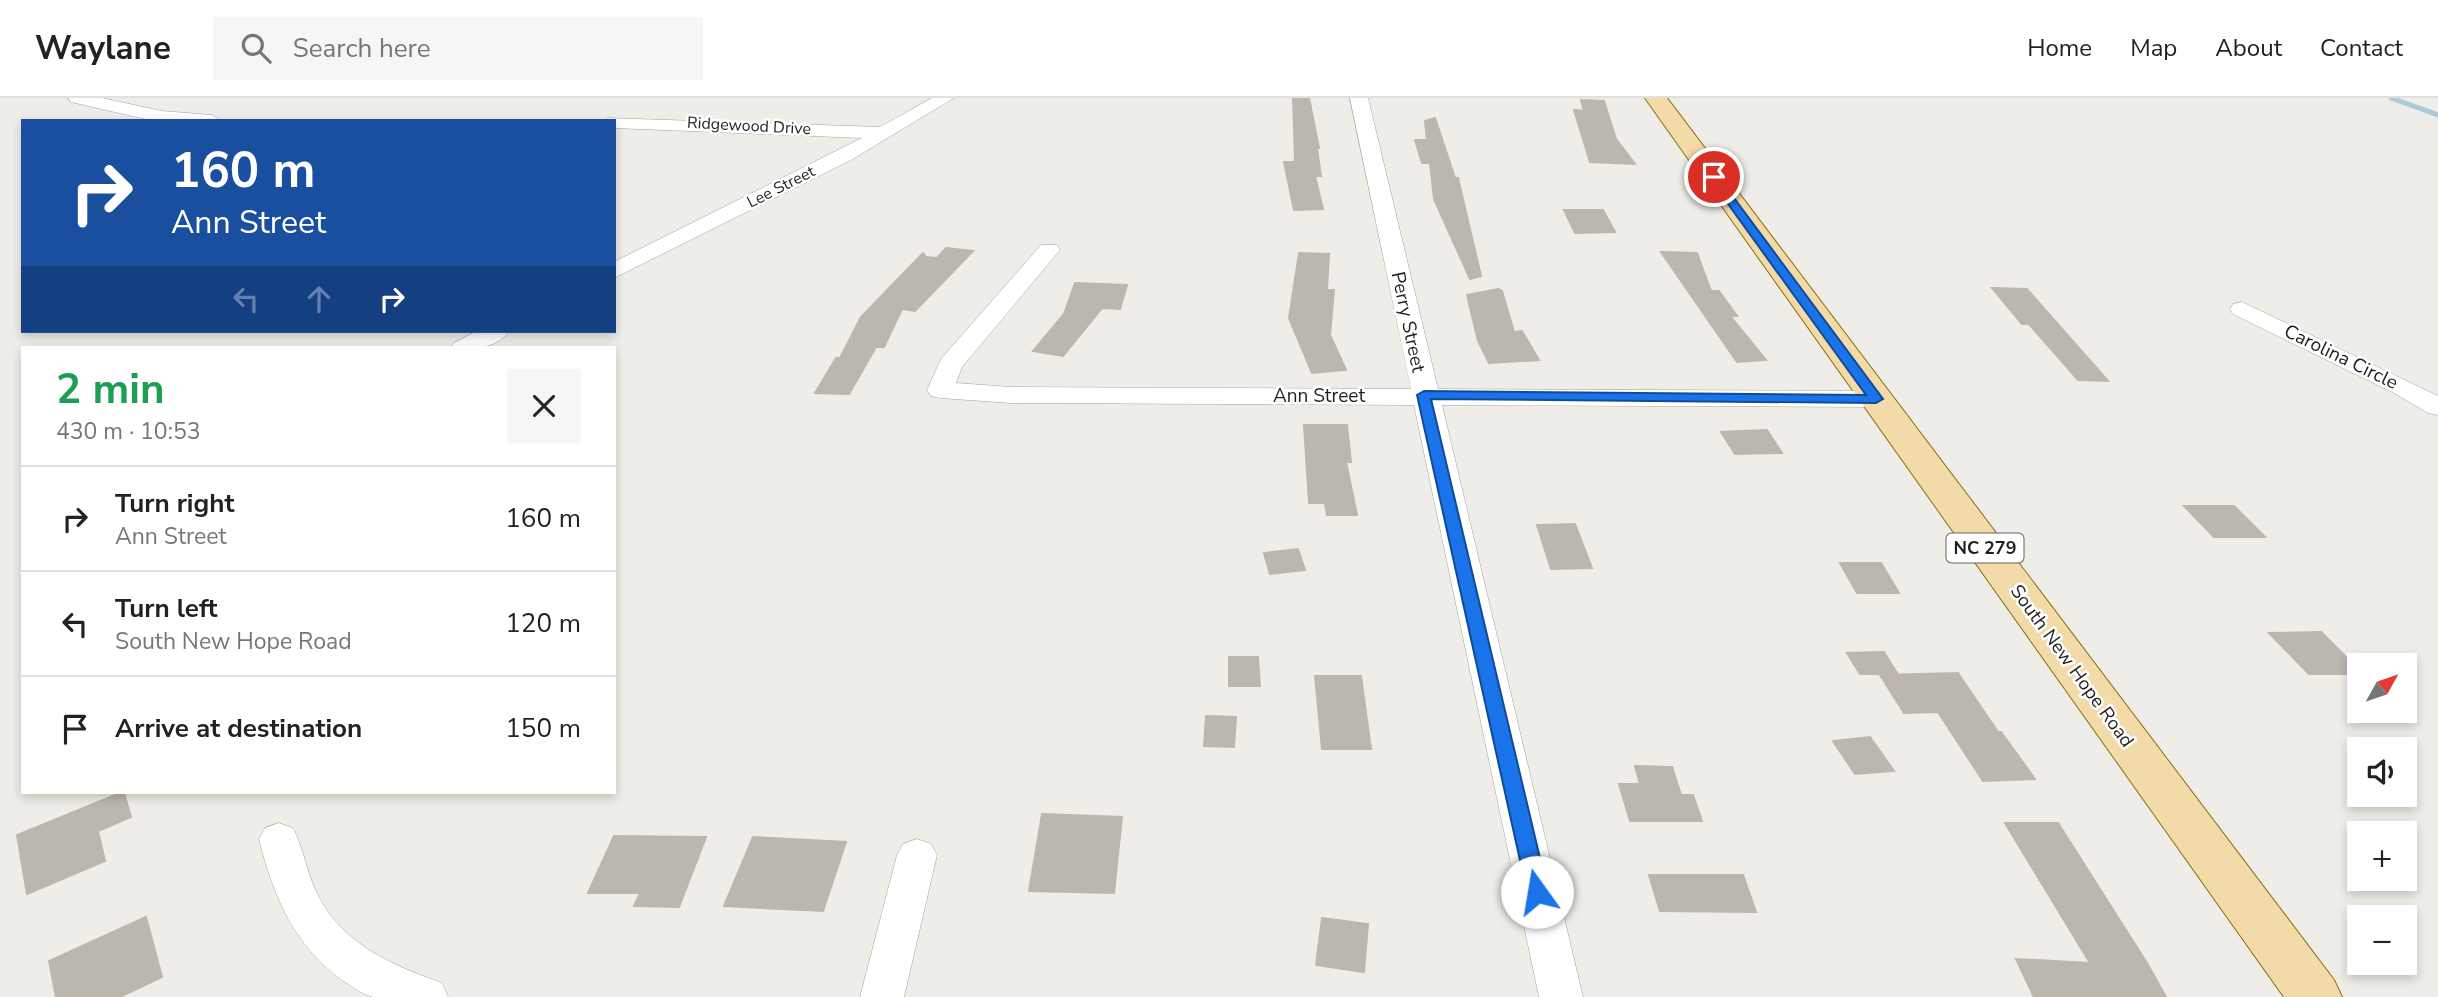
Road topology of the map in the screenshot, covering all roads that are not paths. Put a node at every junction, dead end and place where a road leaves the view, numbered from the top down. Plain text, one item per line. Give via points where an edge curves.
1 (77, 98) edge
2 (945, 98) edge
3 (1359, 98) edge
4 (1656, 98) edge
5 (669, 106) dead end
6 (187, 119) edge
7 (616, 122) edge
8 (655, 122) junction
9 (884, 133) junction
10 (1049, 250) dead end
11 (616, 270) edge
12 (2242, 309) dead end
13 (492, 333) edge
14 (467, 346) edge
15 (1424, 395) junction
16 (1876, 399) junction
17 (2438, 407) edge
18 (279, 839) dead end
19 (917, 855) dead end
20 (426, 997) edge
21 (882, 997) edge
22 (1561, 997) edge
23 (2315, 997) edge

1 - 6 street
2 - 9 street, Lee Street
3 - 15 street, Perry Street
4 - 16 main road, South New Hope Road / NC 279
5 - 8 street
7 - 8 street, Ridgewood Drive
8 - 9 street, Ridgewood Drive
9 - 11 street, Lee Street
10 - 15 street, Ann Street via 950,365 940,390 1025,396
12 - 17 street, Carolina Circle
13 - 14 street
15 - 16 street, Ann Street
15 - 22 street, Perry Street
16 - 23 main road, South New Hope Road / NC 279
18 - 20 street via 304,915 331,947 351,964
19 - 21 street

